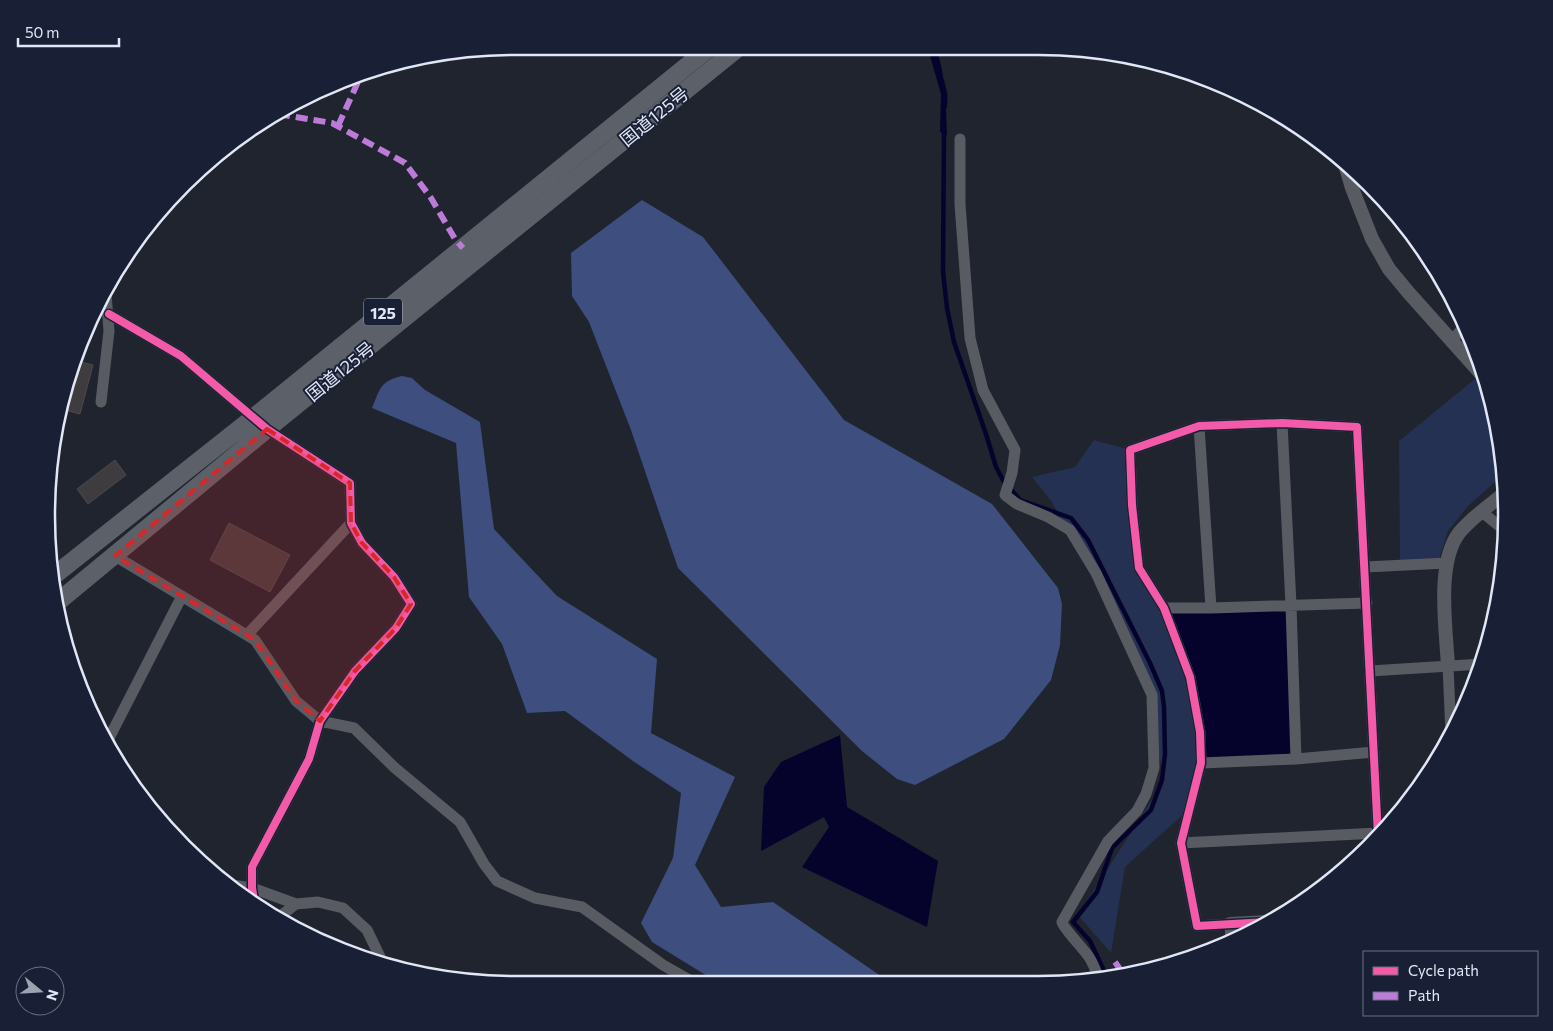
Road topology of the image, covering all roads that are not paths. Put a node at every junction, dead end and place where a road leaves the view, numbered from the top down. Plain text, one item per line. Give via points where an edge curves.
1 (700, 55) edge
2 (729, 55) edge
3 (960, 139) dead end
4 (1348, 176) edge
5 (107, 303) edge
6 (109, 314) junction
7 (1460, 332) edge
8 (1452, 341) junction
9 (1473, 365) edge
10 (101, 402) dead end
11 (254, 417) junction
12 (1282, 423) junction
13 (1199, 426) junction
14 (267, 430) junction
15 (1497, 499) edge
16 (1482, 512) junction
17 (350, 523) junction
18 (1498, 525) edge
19 (115, 556) junction
20 (1447, 563) junction
21 (1365, 568) junction
22 (59, 572) edge
23 (182, 596) junction
24 (63, 598) edge
25 (1366, 603) junction
26 (1291, 605) junction
27 (1164, 608) junction
28 (1211, 608) junction
29 (247, 635) junction
30 (1474, 664) edge
31 (1448, 666) junction
32 (1370, 671) junction
33 (1450, 720) edge
34 (320, 721) junction
35 (111, 735) edge
36 (1374, 752) junction
37 (1296, 759) junction
38 (1201, 763) junction
39 (1378, 826) edge
40 (1369, 834) edge
41 (1181, 843) junction
42 (243, 887) edge
43 (252, 888) junction
44 (253, 893) edge
45 (296, 904) junction
46 (284, 913) edge
47 (1252, 923) edge
48 (1230, 924) junction
49 (1231, 934) edge
50 (379, 955) edge
51 (1096, 972) edge
52 (683, 976) edge

1 - 11 highway, 国道125号 / 125
2 - 14 highway, 国道125号 / 125
3 - 51 street via 960,204 970,338 983,390 1015,450 1005,495 1070,530 1096,572 1152,694 1154,768 1146,794 1137,811 1108,841 1062,922 1090,958
4 - 8 street via 1372,238 1389,268
5 - 6 street
6 - 10 street
6 - 11 street via 181,356
7 - 8 street
8 - 9 street
11 - 14 street
11 - 22 highway, 国道125号 / 125
12 - 13 street
12 - 21 street via 1357,427
12 - 26 street
13 - 27 street via 1130,450 1139,568
13 - 28 street
14 - 17 street via 350,482
14 - 19 highway, 国道125号 / 125
15 - 16 street
16 - 18 street
16 - 20 street via 1458,534
17 - 29 street
17 - 34 street via 362,543 394,577 411,604 396,628 355,671
19 - 23 street
19 - 24 highway, 国道125号 / 125
20 - 21 street
20 - 31 street via 1444,582
21 - 25 street
23 - 29 street
23 - 35 street
25 - 26 street
25 - 32 street
26 - 28 street
26 - 37 street
27 - 28 street
27 - 38 street via 1190,677 1200,732
29 - 34 street via 255,640 296,701
30 - 31 street
31 - 32 street
31 - 33 street
32 - 36 street
34 - 43 street via 309,758 252,867
34 - 52 street via 354,728 460,822 497,881 535,898 582,907
36 - 37 street
36 - 39 street
37 - 38 street
38 - 41 street
40 - 41 street
41 - 48 street via 1196,926
42 - 43 street
43 - 44 street
43 - 45 street
45 - 46 street
45 - 50 street via 318,902 343,908 366,930
47 - 48 street
48 - 49 street

